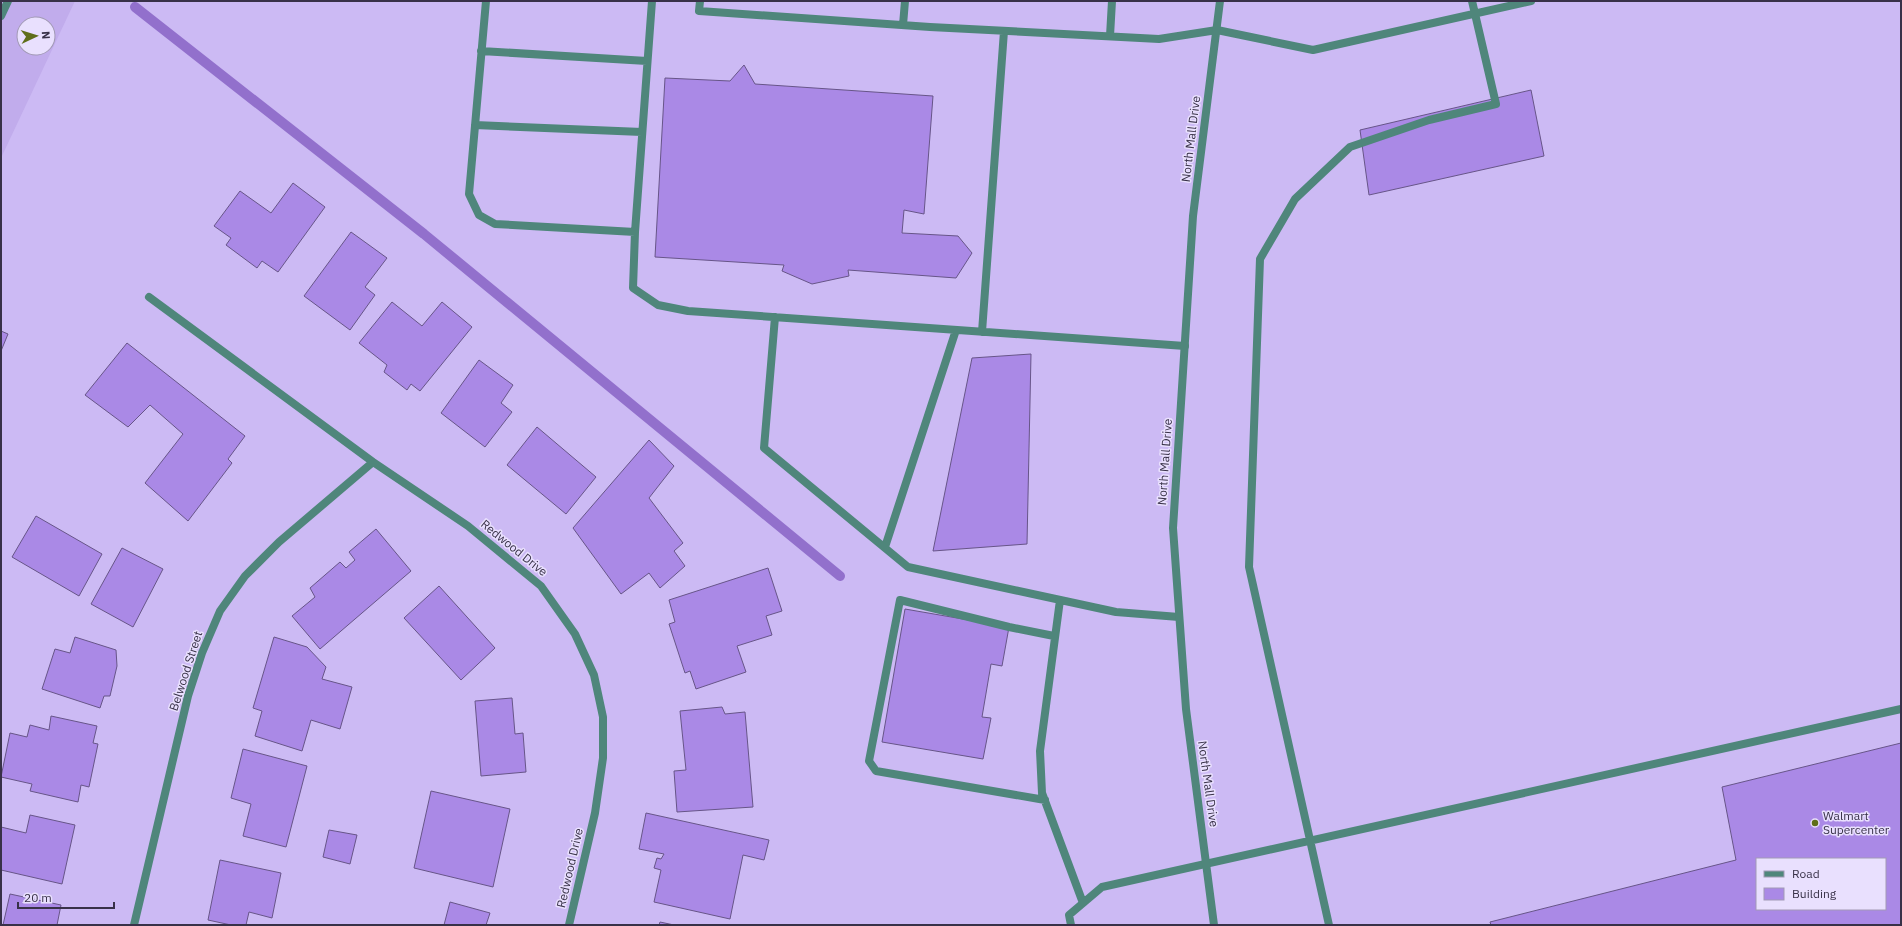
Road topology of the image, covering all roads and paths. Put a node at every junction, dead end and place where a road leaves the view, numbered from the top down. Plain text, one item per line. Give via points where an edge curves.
1 (8, 1) edge
2 (486, 1) edge
3 (652, 1) edge
4 (700, 1) edge
5 (905, 1) edge
6 (1112, 1) edge
7 (1220, 1) edge
8 (1472, 1) edge
9 (1531, 1) edge
10 (1475, 13) junction
11 (1, 16) edge
12 (904, 25) junction
13 (1217, 30) junction
14 (1004, 31) junction
15 (1110, 36) junction
16 (481, 51) junction
17 (648, 61) junction
18 (475, 125) junction
19 (642, 132) junction
20 (635, 232) junction
21 (149, 297) dead end
22 (775, 317) junction
23 (956, 330) junction
24 (982, 332) junction
25 (1184, 346) junction
26 (373, 462) junction
27 (885, 548) junction
28 (1060, 600) junction
29 (1179, 616) junction
30 (1054, 636) junction
31 (1901, 709) edge
32 (1045, 800) junction
33 (1311, 840) junction
34 (1206, 863) junction
35 (1083, 903) junction
36 (134, 925) edge
37 (569, 925) edge
38 (1071, 925) edge
39 (1214, 925) edge
40 (1329, 925) edge

1 - 11 street
2 - 16 street
3 - 17 street
4 - 12 street via 699,12
5 - 12 street
6 - 15 street
7 - 13 street, North Mall Drive
8 - 10 street
9 - 10 street
10 - 13 street via 1313,50
10 - 33 street via 1496,104 1429,120 1350,147 1295,199 1260,259 1249,567
12 - 14 street
13 - 15 street via 1159,39
13 - 25 street, North Mall Drive via 1193,216
14 - 15 street
14 - 24 street
16 - 17 street
16 - 18 street
17 - 19 street
18 - 19 street
18 - 20 street via 469,194 479,215 494,224
19 - 20 street
20 - 22 street via 633,288 658,305 688,311
21 - 26 street, Redwood Drive
22 - 23 street
22 - 27 street via 764,448
23 - 24 street
23 - 27 street
24 - 25 street
25 - 29 street, North Mall Drive via 1173,528
26 - 36 street, Belwood Street via 245,576 220,610 188,696
26 - 37 street, Redwood Drive via 468,526 541,586 575,634 594,675 603,717 603,758 595,813
27 - 28 street via 908,566
28 - 29 street via 1116,612
28 - 30 street
29 - 34 street, North Mall Drive via 1186,709
30 - 32 street via 1040,751 1042,793
30 - 32 street via 900,600 869,760 876,771
31 - 33 street
32 - 35 street
33 - 34 street
33 - 40 street
34 - 35 street via 1102,887
34 - 39 street, North Mall Drive
35 - 38 street via 1068,915

